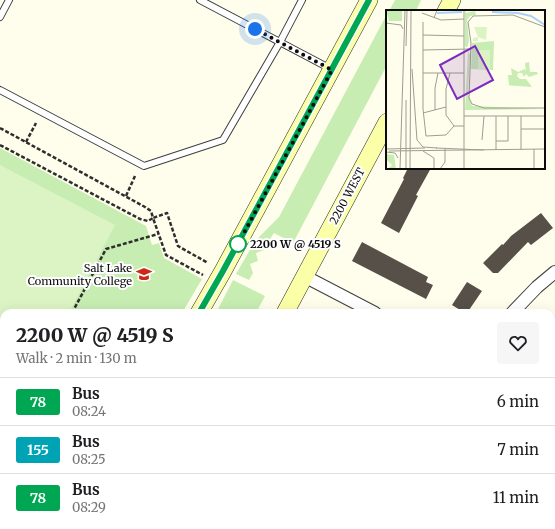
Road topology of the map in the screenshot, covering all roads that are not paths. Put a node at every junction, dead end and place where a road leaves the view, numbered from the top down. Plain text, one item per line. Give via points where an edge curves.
1 (9, 0) edge
2 (200, 0) edge
3 (302, 0) edge
4 (369, 0) edge
5 (452, 0) edge
6 (447, 10) edge
7 (0, 17) edge
8 (280, 42) junction
9 (332, 70) junction
10 (0, 90) edge
11 (386, 124) edge
12 (555, 272) edge
13 (304, 276) junction
14 (201, 309) edge
15 (287, 309) edge
16 (367, 309) edge
17 (516, 309) edge

1 - 7 lane
2 - 8 lane
3 - 8 lane
4 - 9 street
5 - 6 street
8 - 9 lane
8 - 10 lane via 223,140 144,166
9 - 14 street
11 - 13 street, 2200 WEST
12 - 17 street
13 - 15 street, 2200 WEST
13 - 16 street

